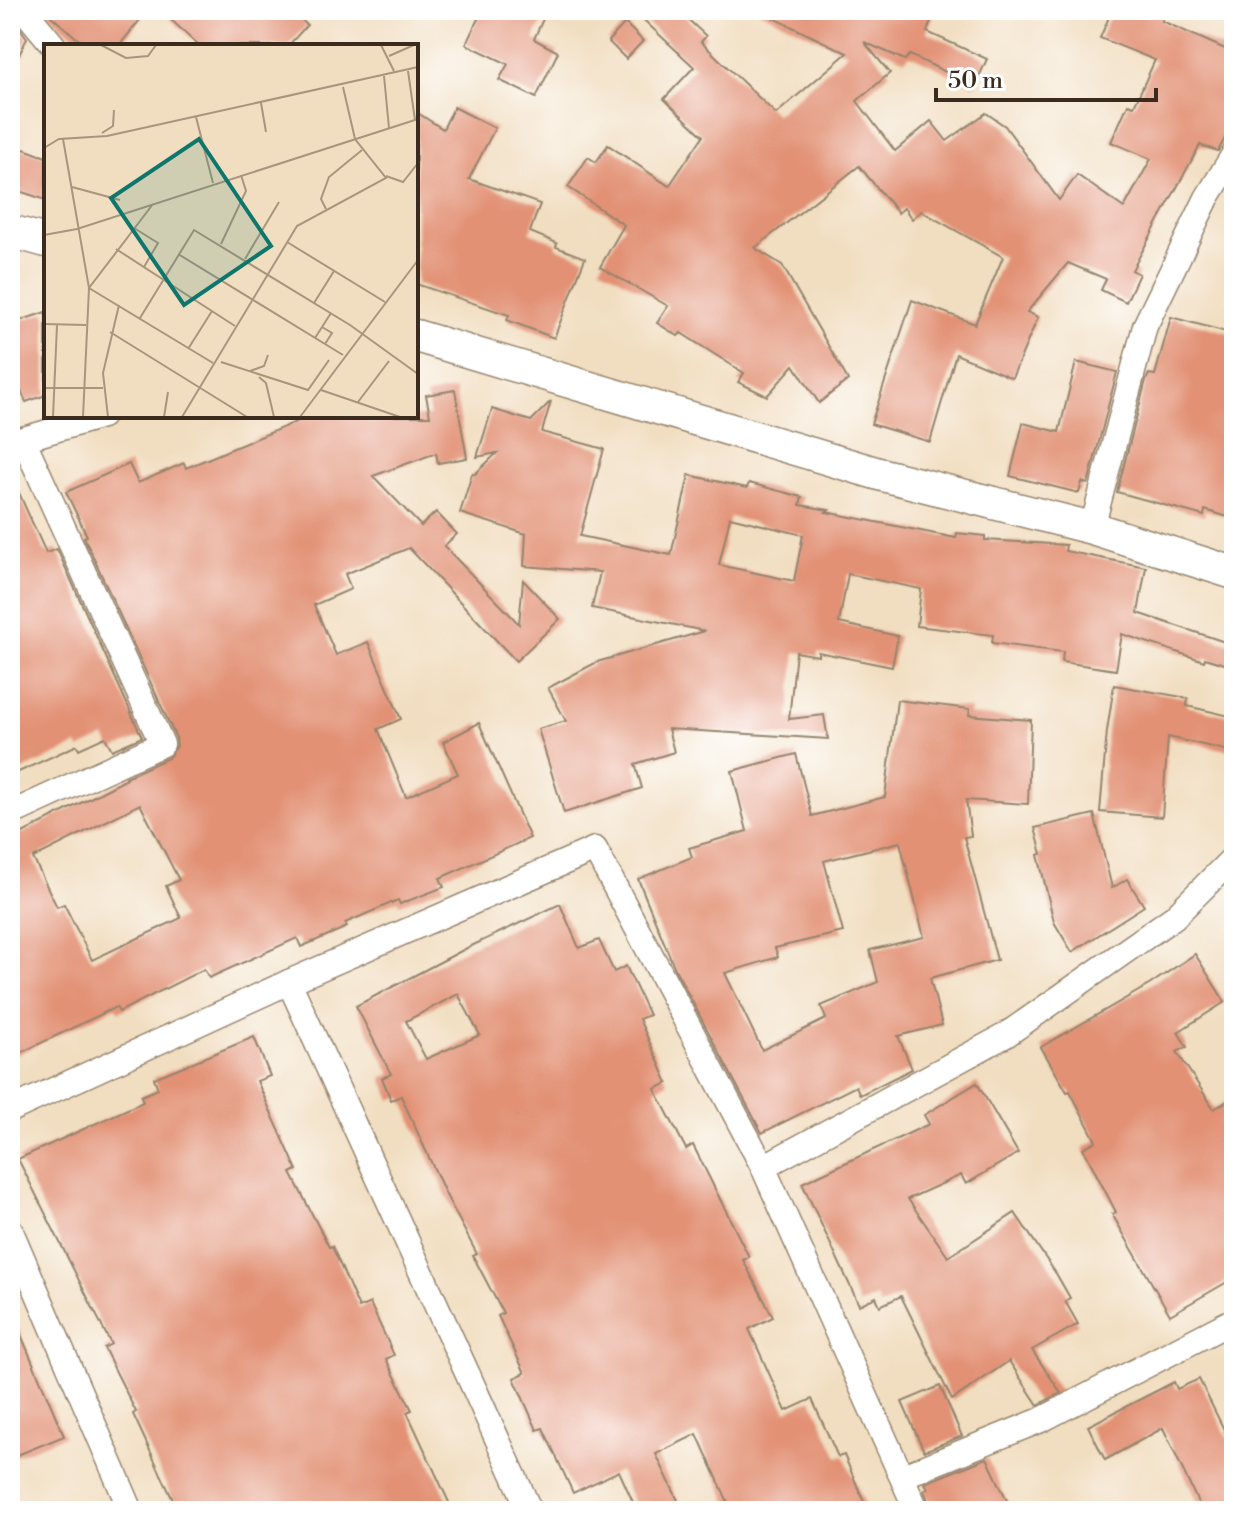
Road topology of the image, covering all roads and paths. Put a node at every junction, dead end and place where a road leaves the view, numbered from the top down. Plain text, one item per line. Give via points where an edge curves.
1 (24, 10) edge
2 (52, 44) edge
3 (1234, 154) edge
4 (10, 231) edge
5 (44, 240) edge
6 (418, 337) edge
7 (95, 418) edge
8 (17, 441) edge
9 (1092, 528) junction
10 (1234, 573) edge
11 (10, 814) edge
12 (1234, 857) edge
13 (289, 982) junction
14 (673, 1035) dead end
15 (10, 1110) edge
16 (763, 1167) junction
17 (10, 1229) edge
18 (1234, 1320) edge
19 (903, 1476) junction
20 (131, 1511) edge
21 (530, 1511) edge
22 (918, 1511) edge

1 - 2 street
3 - 9 street via 1145,326
4 - 5 street
6 - 9 street via 879,474
7 - 8 street
8 - 11 street via 162,744
9 - 10 street
12 - 16 street via 1174,917 1006,1035
13 - 15 street
13 - 16 street via 595,849
13 - 21 street
14 - 16 street
16 - 19 street
17 - 20 street
18 - 19 street via 1041,1420
19 - 22 street

